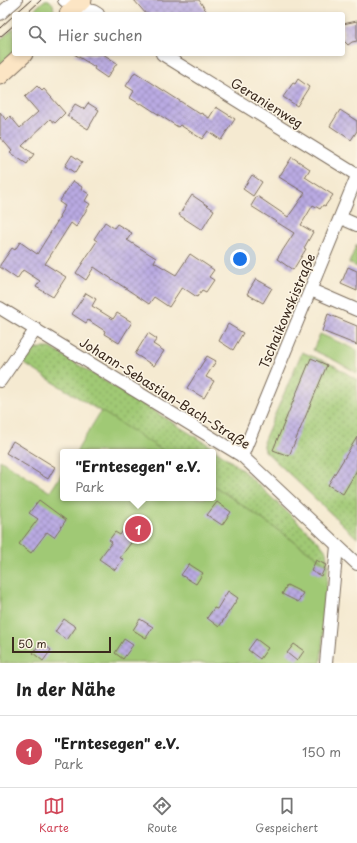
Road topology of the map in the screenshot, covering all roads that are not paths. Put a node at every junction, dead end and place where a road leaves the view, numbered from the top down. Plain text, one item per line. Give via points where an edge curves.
1 (16, 0) edge
2 (72, 5) edge
3 (95, 12) edge
4 (0, 14) edge
5 (22, 56) edge
6 (165, 56) edge
7 (0, 76) edge
8 (357, 176) edge
9 (341, 218) junction
10 (357, 225) edge
11 (311, 290) junction
12 (0, 308) edge
13 (357, 310) edge
14 (36, 329) junction
15 (0, 380) edge
16 (242, 456) junction
17 (337, 546) junction
18 (357, 564) edge
19 (326, 663) edge

1 - 4 street
2 - 3 street
5 - 7 street
6 - 8 street, Geranienweg
8 - 9 street, Tschaikowskistraße
9 - 10 street
9 - 11 street, Tschaikowskistraße
11 - 13 street
11 - 16 street, Tschaikowskistraße
12 - 14 street, Johann-Sebastian-Bach-Straße
14 - 15 street
14 - 16 street, Johann-Sebastian-Bach-Straße
16 - 17 street, Johann-Sebastian-Bach-Straße
17 - 18 street, Johann-Sebastian-Bach-Straße
17 - 19 street

